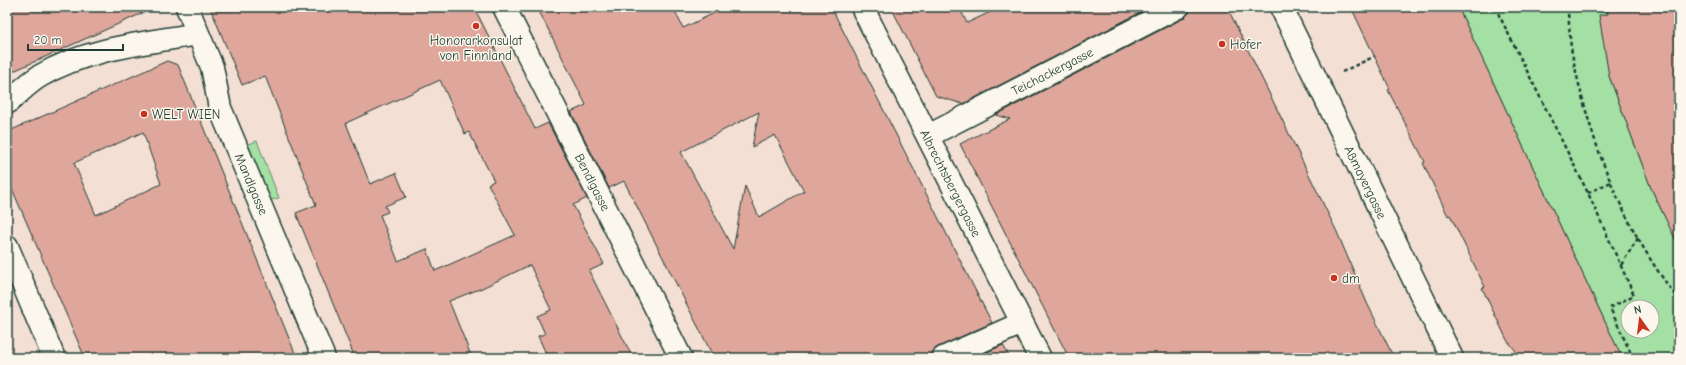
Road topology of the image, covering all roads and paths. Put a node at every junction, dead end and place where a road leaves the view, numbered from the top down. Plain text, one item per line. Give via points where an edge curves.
1 (187, 7) edge
2 (504, 7) edge
3 (862, 7) edge
4 (1178, 7) edge
5 (1281, 7) edge
6 (1467, 7) edge
7 (1495, 7) edge
8 (1567, 7) edge
9 (1459, 11) dead end
10 (198, 34) junction
11 (1375, 56) dead end
12 (1319, 84) junction
13 (7, 103) edge
14 (928, 136) junction
15 (1611, 182) junction
16 (1588, 192) junction
17 (1638, 238) junction
18 (7, 246) edge
19 (1620, 265) junction
20 (1679, 300) edge
21 (1022, 323) junction
22 (54, 358) edge
23 (324, 358) edge
24 (681, 358) edge
25 (943, 358) edge
26 (1040, 358) edge
27 (1452, 358) edge
28 (1633, 358) edge

1 - 10 street, Mandlgasse
2 - 24 street, Bendlgasse
3 - 14 street, Albrechtsbergergasse
4 - 14 street, Teichackergasse
5 - 12 street, Aßmayergasse
6 - 9 path
7 - 16 path
8 - 15 path via 1577,78 1596,143
10 - 13 street via 83,58 39,76
10 - 23 street, Mandlgasse via 212,67 220,108
11 - 12 path
12 - 27 street, Aßmayergasse
14 - 21 street, Albrechtsbergergasse
15 - 16 path
15 - 17 path
16 - 19 path
17 - 19 path
17 - 20 path
18 - 22 street
19 - 28 path via 1634,295 1610,308
21 - 25 street
21 - 26 street, Albrechtsbergergasse

